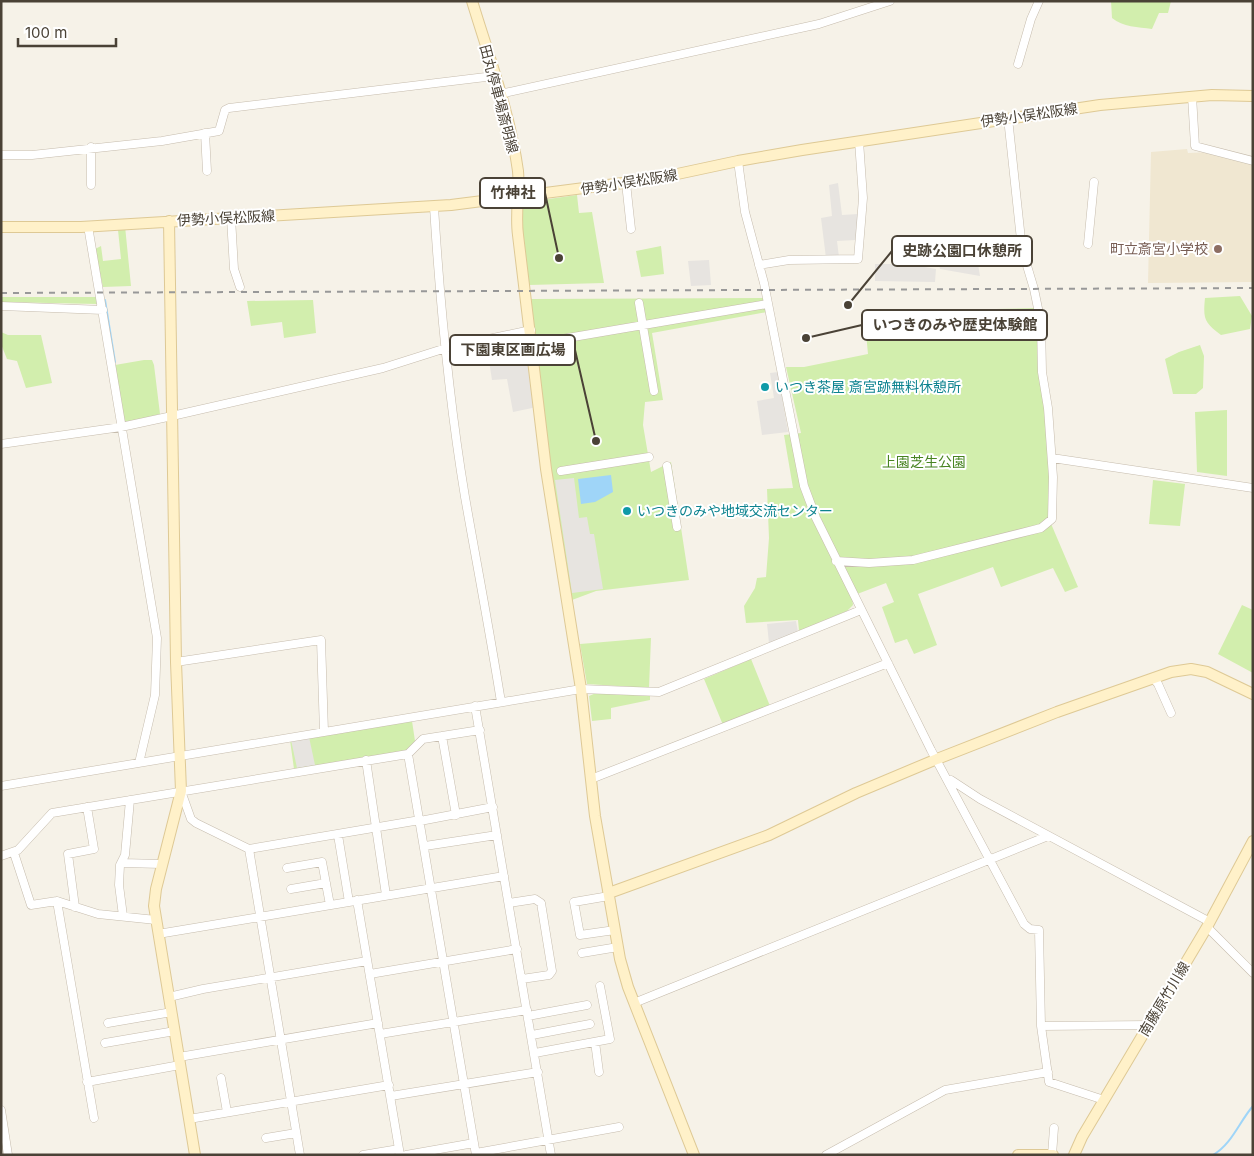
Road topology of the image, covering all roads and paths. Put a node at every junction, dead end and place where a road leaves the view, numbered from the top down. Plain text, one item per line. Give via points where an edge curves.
1 (472, 1) edge
2 (890, 1) edge
3 (1039, 1) edge
4 (1018, 64) dead end
5 (494, 76) junction
6 (500, 94) junction
7 (1192, 96) junction
8 (1253, 96) edge
9 (1008, 118) junction
10 (205, 133) junction
11 (859, 141) junction
12 (91, 147) junction
13 (1, 156) edge
14 (738, 160) junction
15 (1253, 161) edge
16 (207, 171) dead end
17 (1094, 182) dead end
18 (626, 183) junction
19 (91, 185) dead end
20 (517, 198) junction
21 (434, 207) junction
22 (231, 218) junction
23 (169, 221) junction
24 (88, 226) junction
25 (1, 227) edge
26 (631, 229) dead end
27 (1088, 244) dead end
28 (759, 265) junction
29 (240, 287) dead end
30 (639, 303) dead end
31 (767, 304) junction
32 (1, 306) edge
33 (103, 310) junction
34 (643, 325) junction
35 (531, 330) junction
36 (532, 344) junction
37 (446, 348) junction
38 (654, 391) dead end
39 (172, 416) junction
40 (121, 427) junction
41 (1, 444) edge
42 (649, 457) dead end
43 (1052, 458) junction
44 (666, 466) dead end
45 (561, 471) dead end
46 (1253, 488) edge
47 (677, 527) dead end
48 (836, 561) junction
49 (862, 610) junction
50 (176, 662) junction
51 (888, 662) junction
52 (1153, 678) junction
53 (580, 689) junction
54 (1253, 694) edge
55 (501, 702) junction
56 (475, 706) junction
57 (1171, 713) dead end
58 (480, 730) junction
59 (324, 732) junction
60 (442, 736) junction
61 (408, 754) junction
62 (178, 756) junction
63 (937, 759) junction
64 (366, 760) junction
65 (140, 762) junction
66 (948, 777) junction
67 (591, 779) junction
68 (1, 786) edge
69 (181, 791) junction
70 (130, 800) junction
71 (87, 807) junction
72 (493, 807) junction
73 (456, 815) junction
74 (420, 820) junction
75 (376, 827) junction
76 (338, 835) junction
77 (497, 835) junction
78 (1048, 836) junction
79 (425, 846) junction
80 (1252, 846) edge
81 (249, 849) junction
82 (14, 853) junction
83 (1, 856) edge
84 (991, 860) junction
85 (122, 863) junction
86 (162, 864) junction
87 (287, 868) dead end
88 (504, 876) junction
89 (326, 883) junction
90 (431, 888) junction
91 (291, 889) dead end
92 (386, 895) junction
93 (609, 895) junction
94 (358, 900) junction
95 (57, 901) junction
96 (349, 902) junction
97 (509, 903) junction
98 (330, 905) junction
99 (75, 907) junction
100 (123, 916) junction
101 (260, 916) junction
102 (156, 920) junction
103 (1209, 924) junction
104 (615, 930) junction
105 (158, 934) junction
106 (618, 947) junction
107 (517, 948) junction
108 (582, 953) dead end
109 (443, 960) junction
110 (367, 961) junction
111 (1253, 973) edge
112 (370, 974) junction
113 (270, 977) junction
114 (522, 979) junction
115 (600, 986) dead end
116 (169, 997) junction
117 (634, 1002) junction
118 (587, 1005) dead end
119 (172, 1012) junction
120 (528, 1013) junction
121 (108, 1022) dead end
122 (453, 1022) junction
123 (378, 1023) junction
124 (590, 1024) dead end
125 (1149, 1025) junction
126 (1041, 1026) junction
127 (174, 1031) junction
128 (380, 1034) junction
129 (532, 1035) junction
130 (281, 1040) junction
131 (595, 1042) junction
132 (106, 1043) dead end
133 (535, 1053) junction
134 (180, 1061) junction
135 (538, 1072) junction
136 (599, 1072) dead end
137 (1048, 1072) junction
138 (221, 1078) dead end
139 (87, 1082) junction
140 (464, 1084) junction
141 (389, 1086) junction
142 (390, 1096) junction
143 (1104, 1100) junction
144 (291, 1102) junction
145 (1, 1110) edge
146 (227, 1112) junction
147 (94, 1118) dead end
148 (189, 1119) junction
149 (619, 1127) dead end
150 (1054, 1128) dead end
151 (3, 1133) edge
152 (296, 1133) junction
153 (266, 1138) dead end
154 (549, 1140) junction
155 (474, 1143) junction
156 (400, 1152) edge
157 (1078, 1152) edge
158 (476, 1154) edge
159 (8, 1155) edge
160 (195, 1155) edge
161 (300, 1155) edge
162 (363, 1155) edge
163 (406, 1155) edge
164 (551, 1155) edge
165 (694, 1155) edge
166 (826, 1155) edge
167 (1018, 1155) edge
168 (1052, 1155) edge

1 - 5 street, 田丸停車場斎明線
2 - 6 street via 819,24
3 - 4 street
5 - 6 street, 田丸停車場斎明線
5 - 10 street via 229,108 218,130
6 - 20 street, 田丸停車場斎明線 via 518,172
7 - 8 street, 伊勢小俣松阪線
7 - 9 street, 伊勢小俣松阪線
7 - 15 street via 1195,146
9 - 11 street, 伊勢小俣松阪線
9 - 43 street via 1022,249 1041,323 1042,372
10 - 12 street via 162,141
10 - 16 street
11 - 14 street, 伊勢小俣松阪線
11 - 28 street via 863,198 858,259 789,260
12 - 13 street
12 - 19 street
14 - 18 street, 伊勢小俣松阪線
14 - 28 street via 745,212
17 - 27 street
18 - 20 street, 伊勢小俣松阪線
18 - 26 street
20 - 21 street, 伊勢小俣松阪線
20 - 35 street, 田丸停車場斎明線 via 518,236
21 - 22 street, 伊勢小俣松阪線
21 - 37 street
22 - 23 street, 伊勢小俣松阪線
22 - 29 street via 234,269
23 - 24 street, 伊勢小俣松阪線
23 - 39 street
24 - 25 street, 伊勢小俣松阪線
24 - 33 street
28 - 31 street
30 - 34 street
31 - 34 street
31 - 48 street via 804,486
32 - 33 street
33 - 40 street
34 - 36 street
34 - 38 street
35 - 36 street, 田丸停車場斎明線
35 - 37 street
36 - 53 street, 田丸停車場斎明線 via 546,469
37 - 39 street via 383,368
37 - 55 street via 465,496
39 - 40 street
39 - 50 street
40 - 41 street
40 - 65 street via 157,643 155,695
42 - 45 street
43 - 46 street
43 - 48 street via 1052,519 1041,528 913,560
44 - 47 street
48 - 49 street
49 - 51 street
49 - 53 street via 659,692
50 - 59 street via 321,640
50 - 62 street
51 - 63 street
51 - 67 street
52 - 54 street via 1178,670 1198,670 1212,673
52 - 57 street
52 - 63 street
53 - 55 street
53 - 67 street, 田丸停車場斎明線
55 - 56 street
56 - 58 street
56 - 59 street
58 - 60 street
58 - 72 street
59 - 62 street
60 - 61 street via 423,739
60 - 73 street
61 - 64 street
61 - 74 street
62 - 65 street
62 - 69 street
63 - 66 street
63 - 93 street via 856,792 769,835
64 - 69 street
64 - 75 street
65 - 68 street
66 - 78 street via 980,799
66 - 84 street
67 - 93 street, 田丸停車場斎明線
69 - 70 street
69 - 81 street via 191,819
69 - 86 street
70 - 71 street
70 - 85 street
71 - 82 street via 52,814
71 - 99 street via 94,849 68,854
72 - 73 street
72 - 77 street
73 - 74 street
74 - 75 street
74 - 79 street
75 - 76 street
75 - 92 street
76 - 81 street
76 - 96 street
77 - 79 street
77 - 88 street
78 - 84 street
78 - 103 street
79 - 90 street
80 - 103 street, 南藤原竹川線
81 - 101 street
82 - 83 street
82 - 95 street via 31,906
84 - 117 street
84 - 126 street via 1024,924 1040,933
85 - 86 street
85 - 100 street via 119,884
86 - 102 street via 154,900
87 - 89 street via 322,862
88 - 90 street
88 - 97 street
89 - 91 street
89 - 98 street
90 - 92 street
90 - 109 street
92 - 94 street
93 - 104 street, 田丸停車場斎明線
93 - 104 street via 574,902 580,936
94 - 96 street
94 - 110 street
95 - 99 street
95 - 139 street
96 - 98 street
97 - 107 street
97 - 114 street via 535,899 541,902 552,971 549,975
98 - 101 street
99 - 100 street via 98,914
100 - 102 street
101 - 105 street
101 - 113 street
102 - 105 street
103 - 111 street
103 - 125 street, 南藤原竹川線
104 - 106 street, 田丸停車場斎明線
105 - 116 street
106 - 108 street
106 - 117 street, 田丸停車場斎明線
107 - 109 street
107 - 114 street
109 - 112 street
109 - 122 street
110 - 112 street
110 - 113 street
112 - 123 street
113 - 116 street
113 - 130 street
114 - 120 street
115 - 131 street via 610,1039
116 - 119 street
117 - 165 street, 田丸停車場斎明線
118 - 120 street
119 - 121 street
119 - 127 street
120 - 122 street
120 - 129 street
122 - 128 street
122 - 140 street
123 - 128 street
123 - 130 street
124 - 129 street
125 - 126 street
125 - 143 street, 南藤原竹川線
126 - 137 street
127 - 132 street
127 - 134 street
128 - 141 street
129 - 133 street
130 - 134 street
130 - 144 street
131 - 133 street
131 - 136 street
133 - 135 street
134 - 139 street
134 - 148 street
135 - 140 street
135 - 154 street
137 - 143 street via 1049,1082
137 - 166 street via 945,1090
138 - 146 street
139 - 147 street
140 - 142 street
140 - 155 street
141 - 142 street
141 - 144 street
142 - 156 street
143 - 157 street, 南藤原竹川線
144 - 146 street
144 - 152 street
145 - 151 street
146 - 148 street
148 - 160 street
149 - 154 street
150 - 168 street
151 - 159 street
152 - 153 street
152 - 161 street
154 - 158 street
154 - 164 street
155 - 158 street
155 - 163 street
156 - 162 street
167 - 168 street

